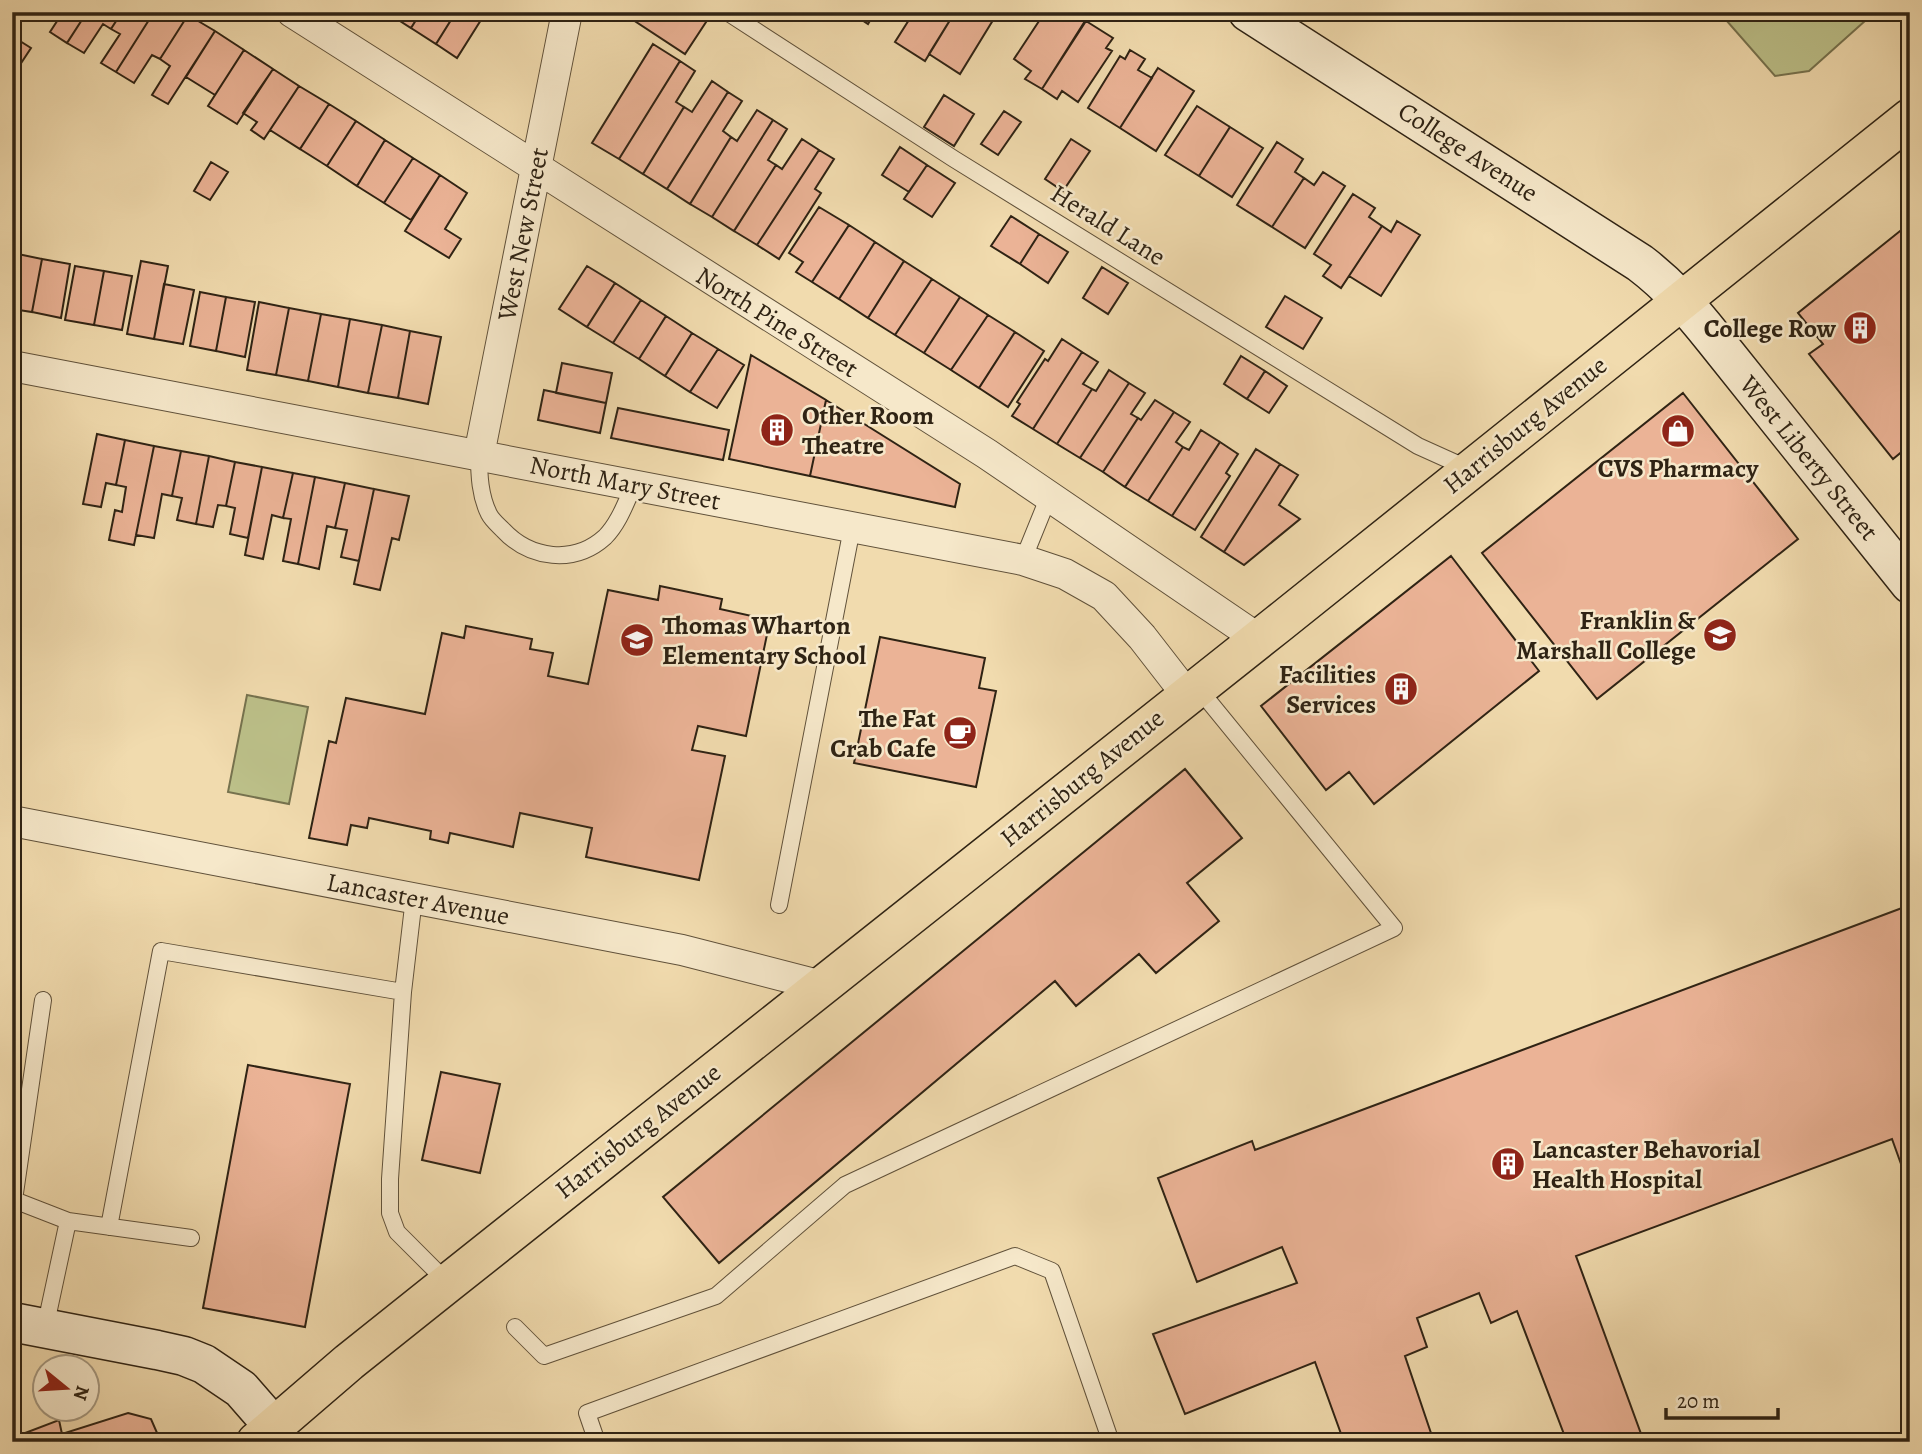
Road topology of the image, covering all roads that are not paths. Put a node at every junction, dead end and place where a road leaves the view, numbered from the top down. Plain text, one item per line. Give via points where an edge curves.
1 (292, 12) edge
2 (567, 12) edge
3 (727, 12) edge
4 (1248, 12) edge
5 (1910, 117) edge
6 (536, 169) junction
7 (1682, 299) junction
8 (12, 366) edge
9 (479, 455) junction
10 (1469, 469) junction
11 (634, 485) junction
12 (1049, 496) junction
13 (852, 528) junction
14 (1023, 560) junction
15 (1910, 584) edge
16 (1257, 638) junction
17 (1192, 691) junction
18 (12, 821) edge
19 (414, 898) junction
20 (779, 905) dead end
21 (822, 986) junction
22 (403, 992) junction
23 (43, 1000) dead end
24 (68, 1222) junction
25 (109, 1227) junction
26 (191, 1238) dead end
27 (448, 1283) junction
28 (29, 1325) edge
29 (515, 1327) dead end
30 (274, 1437) edge
31 (597, 1442) edge
32 (1111, 1442) edge

1 - 6 street, North Pine Street
2 - 6 street, West New Street
3 - 10 lane, Herald Lane via 954,159 1418,446
4 - 7 main road, College Avenue via 1640,263
5 - 7 main road, Harrisburg Avenue
6 - 9 street, West New Street
6 - 12 street, North Pine Street
7 - 10 main road, Harrisburg Avenue
7 - 15 main road, West Liberty Street
8 - 9 street, North Mary Street
9 - 11 street, North Mary Street
9 - 11 lane via 479,481 489,516 513,541 534,553 562,556 589,549 606,536
10 - 16 main road, Harrisburg Avenue
11 - 13 street, North Mary Street
12 - 14 lane
12 - 16 street, North Pine Street
13 - 14 street, North Mary Street
13 - 20 lane
14 - 17 street, North Mary Street via 1104,596
16 - 17 main road, Harrisburg Avenue
17 - 21 main road, Harrisburg Avenue
17 - 29 lane via 1394,928 845,1185 716,1296 544,1356
18 - 19 street, Lancaster Avenue
19 - 21 street, Lancaster Avenue via 682,950
19 - 22 lane
21 - 27 main road, Harrisburg Avenue
22 - 25 lane via 161,951
22 - 27 lane via 390,1213 397,1232
23 - 24 lane via 13,1200
24 - 25 lane
24 - 28 lane
25 - 26 lane
27 - 30 main road, Harrisburg Avenue via 349,1362
28 - 30 main road via 204,1364 241,1389
31 - 32 lane via 587,1413 1015,1256 1052,1271

